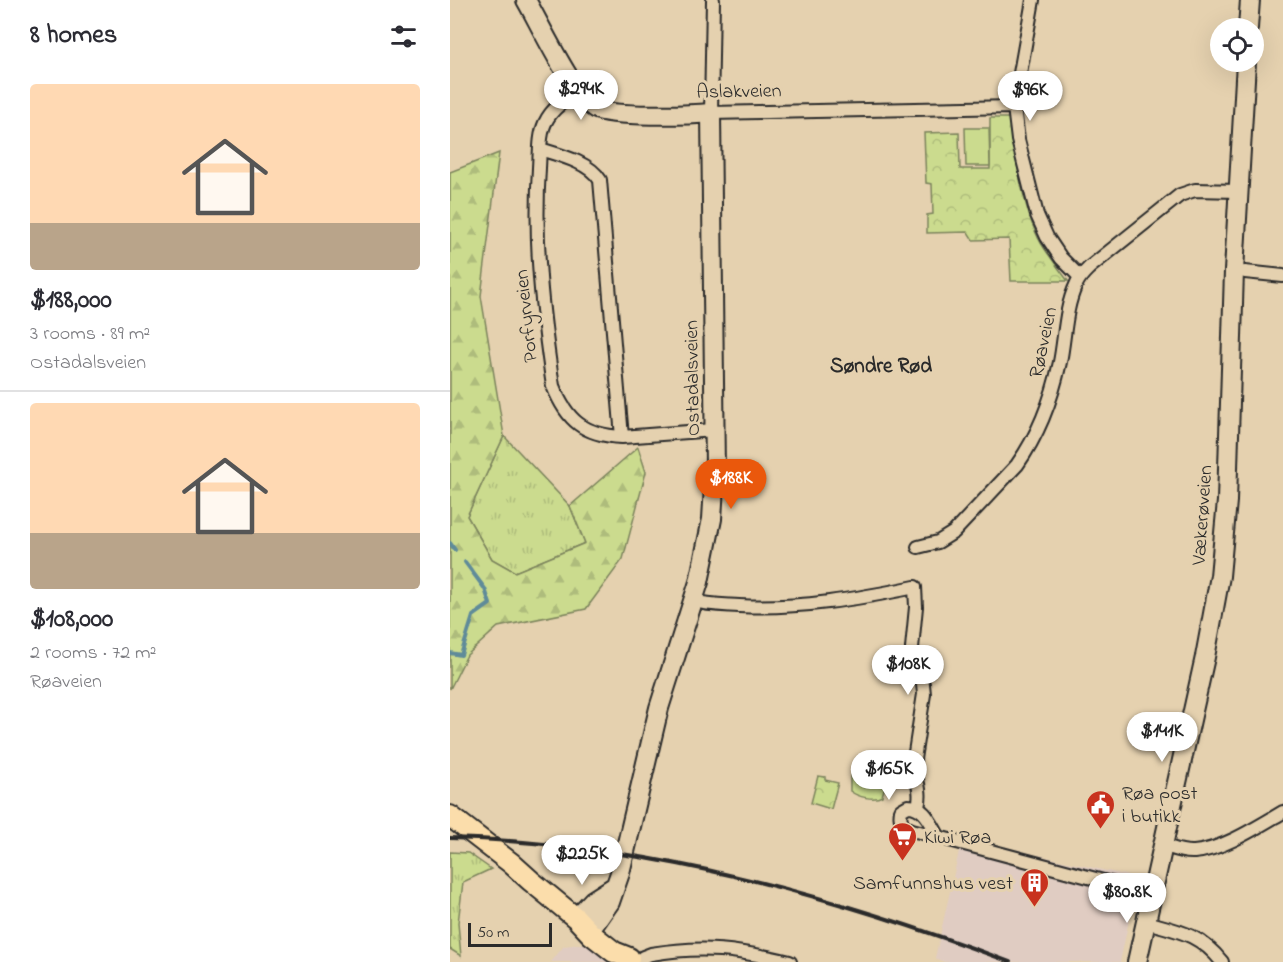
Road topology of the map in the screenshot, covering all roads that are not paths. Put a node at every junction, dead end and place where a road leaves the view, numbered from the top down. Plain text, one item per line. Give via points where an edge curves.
1 (526, 0) edge
2 (713, 0) edge
3 (1033, 0) edge
4 (1250, 0) edge
5 (1249, 18) edge
6 (1245, 72) edge
7 (578, 92) junction
8 (1014, 107) junction
9 (711, 113) junction
10 (540, 149) junction
11 (1238, 191) junction
12 (1245, 272) dead end
13 (1283, 276) edge
14 (1080, 277) junction
15 (714, 430) junction
16 (622, 437) junction
17 (918, 547) dead end
18 (693, 601) junction
19 (918, 807) junction
20 (1283, 812) edge
21 (450, 816) edge
22 (939, 837) junction
23 (1162, 845) junction
24 (1152, 894) junction
25 (1146, 922) junction
26 (586, 925) junction
27 (634, 960) edge
28 (790, 962) edge
29 (1137, 962) edge
30 (1222, 962) edge

1 - 7 street, Aslakveien
2 - 9 street, Ostadalsveien
3 - 8 street
4 - 5 street
6 - 11 street, Vækerøveien
7 - 9 street, Aslakveien via 593,107 611,114
7 - 10 street, Porfyrveien via 550,115
8 - 9 street, Aslakveien
8 - 14 street via 1037,215 1061,258
9 - 15 street, Ostadalsveien
10 - 16 street via 584,166 600,180
10 - 16 street, Porfyrveien via 539,287 553,386 564,410 579,426 598,435
11 - 14 street, Røaveien via 1195,190 1180,195
11 - 23 street, Vækerøveien via 1223,553 1205,657
12 - 13 street
14 - 17 street, Røaveien via 1072,297 1050,401 1025,454 954,532 938,542
15 - 16 street, Porfyrveien
15 - 18 street, Ostadalsveien via 711,527
18 - 19 street via 788,607 915,587 912,648 924,689 914,759 921,795
18 - 26 street, Ostadalsveien via 663,693 622,867 615,886 593,900
19 - 22 street
19 - 22 street via 901,810 902,824
20 - 23 street via 1209,849 1185,852
21 - 26 main road
22 - 24 street
23 - 24 street, Vækerøveien
24 - 25 street, Vækerøveien
25 - 29 street, Vækerøveien
25 - 30 street via 1191,935
26 - 27 main road via 620,945
27 - 28 street via 651,954 705,948

